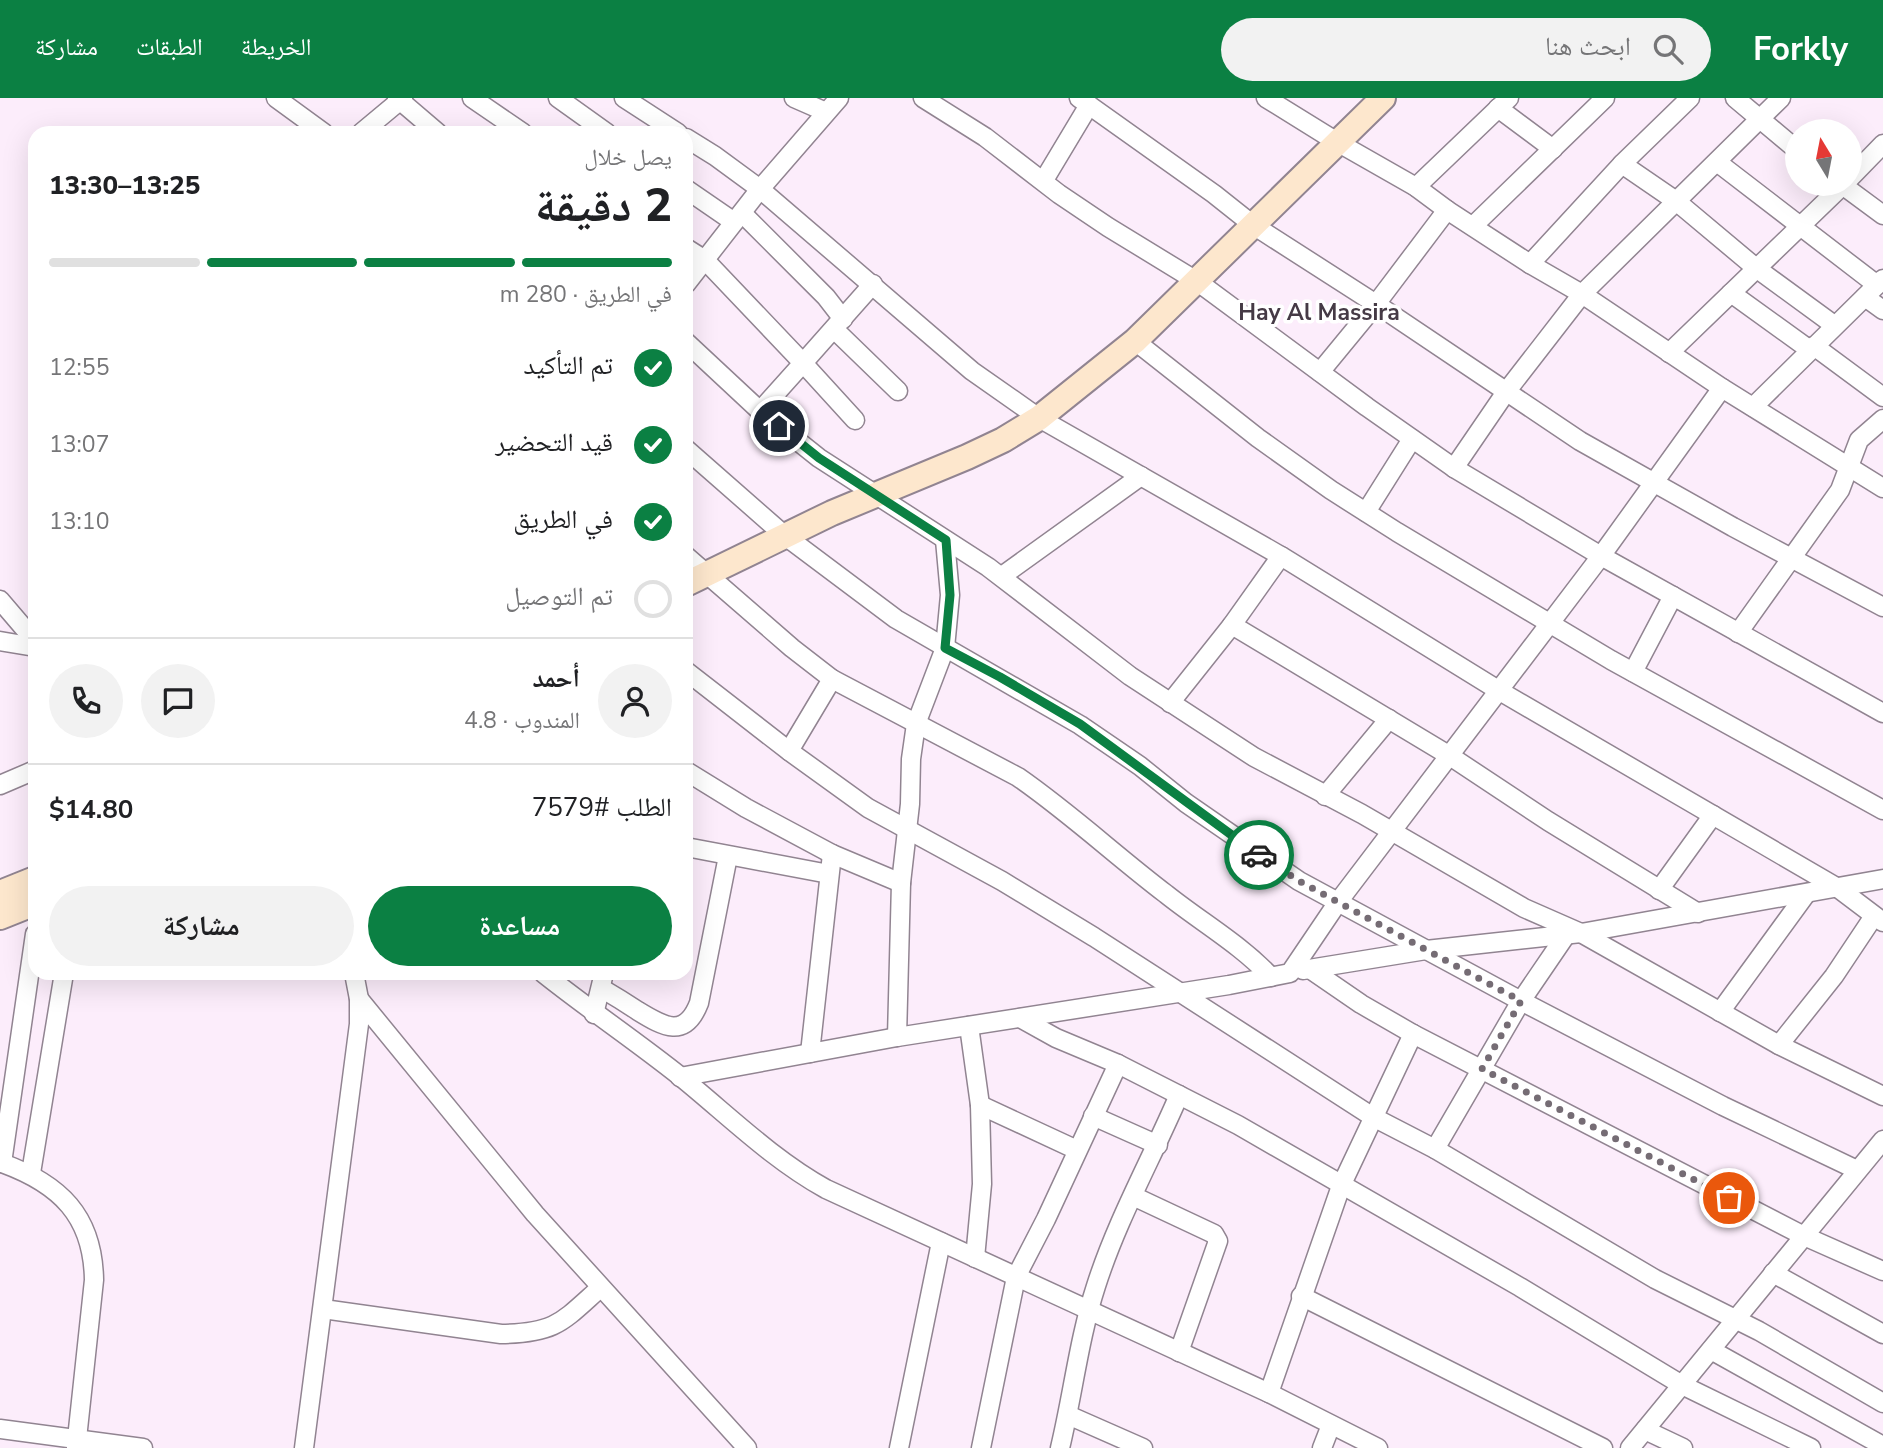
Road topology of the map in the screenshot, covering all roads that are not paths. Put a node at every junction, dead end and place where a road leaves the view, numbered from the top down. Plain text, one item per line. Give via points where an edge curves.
1 (276, 98) edge
2 (472, 98) edge
3 (558, 98) edge
4 (624, 98) edge
5 (794, 98) edge
6 (839, 98) edge
7 (923, 98) edge
8 (1266, 98) edge
9 (1383, 98) edge
10 (1605, 98) edge
11 (1690, 98) edge
12 (1735, 98) edge
13 (1782, 98) edge
14 (400, 99) edge
15 (1084, 102) edge
16 (1504, 103) edge
17 (826, 112) junction
18 (1759, 118) junction
19 (314, 126) edge
20 (369, 126) edge
21 (430, 126) edge
22 (511, 126) edge
23 (597, 126) edge
24 (667, 126) edge
25 (1785, 140) edge
26 (693, 142) edge
27 (1337, 142) junction
28 (1883, 145) edge
29 (1553, 149) junction
30 (1717, 162) junction
31 (1622, 164) junction
32 (1862, 165) edge
33 (1044, 180) junction
34 (1416, 187) junction
35 (760, 189) junction
36 (693, 192) edge
37 (1830, 196) edge
38 (1860, 196) edge
39 (1676, 201) junction
40 (1447, 210) junction
41 (1883, 215) edge
42 (738, 218) junction
43 (1253, 225) junction
44 (1800, 225) junction
45 (1473, 226) junction
46 (693, 252) edge
47 (705, 260) junction
48 (1530, 264) junction
49 (1756, 268) junction
50 (693, 275) edge
51 (1198, 282) junction
52 (873, 284) junction
53 (1875, 287) edge
54 (1731, 293) junction
55 (1582, 294) junction
56 (1376, 304) junction
57 (1883, 310) edge
58 (838, 324) junction
59 (1834, 326) junction
60 (1135, 341) junction
61 (1812, 348) junction
62 (693, 349) edge
63 (1669, 353) junction
64 (803, 363) junction
65 (1320, 372) junction
66 (1722, 388) junction
67 (898, 391) dead end
68 (1506, 392) junction
69 (1883, 397) edge
70 (1753, 407) junction
71 (760, 411) junction
72 (1039, 418) junction
73 (1883, 419) edge
74 (855, 420) dead end
75 (1412, 439) junction
76 (693, 455) edge
77 (1454, 468) junction
78 (1849, 468) junction
79 (1141, 476) junction
80 (1654, 481) junction
81 (1883, 488) edge
82 (874, 495) junction
83 (1366, 512) junction
84 (784, 535) junction
85 (946, 540) junction
86 (1281, 556) junction
87 (1601, 556) junction
88 (1790, 558) junction
89 (1002, 576) junction
90 (696, 579) edge
91 (1673, 596) junction
92 (0, 600) edge
93 (1883, 607) edge
94 (1549, 624) junction
95 (1232, 625) junction
96 (28, 633) edge
97 (1738, 633) junction
98 (0, 641) edge
99 (28, 646) edge
100 (945, 648) junction
101 (1633, 672) junction
102 (693, 676) edge
103 (832, 679) junction
104 (1498, 690) junction
105 (1171, 703) junction
106 (1883, 713) edge
107 (1389, 719) junction
108 (916, 724) junction
109 (789, 751) junction
110 (1450, 756) junction
111 (28, 773) edge
112 (693, 775) edge
113 (0, 785) edge
114 (1325, 796) junction
115 (1883, 810) edge
116 (1713, 815) junction
117 (906, 830) junction
118 (1391, 832) junction
119 (693, 848) edge
120 (832, 854) junction
121 (729, 856) junction
122 (829, 874) junction
123 (1883, 879) edge
124 (28, 882) edge
125 (901, 883) junction
126 (1838, 888) junction
127 (1659, 890) junction
128 (0, 893) edge
129 (1806, 894) junction
130 (1338, 902) junction
131 (28, 906) edge
132 (1698, 913) junction
133 (0, 917) edge
134 (1878, 919) edge
135 (1574, 934) junction
136 (1426, 950) junction
137 (1310, 969) junction
138 (1290, 973) junction
139 (1271, 977) junction
140 (28, 980) edge
141 (63, 980) edge
142 (355, 980) edge
143 (552, 980) edge
144 (602, 980) edge
145 (1178, 993) junction
146 (359, 999) junction
147 (1521, 1001) junction
148 (1720, 1012) junction
149 (594, 1014) junction
150 (1020, 1018) junction
151 (969, 1026) junction
152 (1413, 1034) junction
153 (897, 1037) junction
154 (1779, 1045) junction
155 (810, 1053) junction
156 (1118, 1064) junction
157 (1482, 1069) junction
158 (680, 1077) junction
159 (1179, 1094) junction
160 (1883, 1096) edge
161 (980, 1105) junction
162 (1093, 1116) junction
163 (1373, 1117) junction
164 (1883, 1140) edge
165 (1158, 1144) junction
166 (1435, 1149) junction
167 (1077, 1150) junction
168 (1, 1163) edge
169 (1857, 1170) junction
170 (30, 1173) junction
171 (1341, 1186) junction
172 (1133, 1196) junction
173 (1804, 1236) junction
174 (941, 1242) junction
175 (975, 1258) junction
176 (1883, 1271) edge
177 (1773, 1273) junction
178 (1016, 1277) junction
179 (600, 1287) junction
180 (1301, 1296) junction
181 (323, 1309) junction
182 (1088, 1310) junction
183 (1737, 1319) junction
184 (1883, 1334) edge
185 (1711, 1350) junction
186 (1179, 1352) junction
187 (1682, 1385) junction
188 (1269, 1393) junction
189 (1883, 1403) edge
190 (1068, 1415) junction
191 (1331, 1425) junction
192 (0, 1429) edge
193 (1646, 1430) junction
194 (76, 1443) edge
195 (1883, 1446) edge
196 (142, 1448) edge
197 (304, 1448) edge
198 (747, 1448) edge
199 (899, 1448) edge
200 (981, 1448) edge
201 (1060, 1448) edge
202 (1143, 1448) edge
203 (1322, 1448) edge
204 (1378, 1448) edge
205 (1603, 1448) edge
206 (1630, 1448) edge
207 (1683, 1448) edge
208 (1811, 1448) edge

1 - 19 street
2 - 22 street
3 - 23 street
4 - 24 street
5 - 17 street
6 - 17 street
7 - 33 street
8 - 27 street
9 - 27 street
10 - 29 street
11 - 31 street
12 - 18 street
13 - 18 street
14 - 20 street
14 - 21 street
15 - 33 street
15 - 43 street
16 - 29 street
16 - 34 street
17 - 35 street
18 - 25 street
18 - 30 street
26 - 35 street
27 - 34 street
27 - 43 street
28 - 32 street
29 - 45 street
30 - 39 street
30 - 44 street
31 - 39 street
31 - 48 street
33 - 51 street via 1108,227
34 - 40 street
35 - 42 street
35 - 52 street
36 - 42 street
37 - 44 street
38 - 41 street
39 - 49 street
39 - 55 street
40 - 45 street
40 - 56 street
42 - 47 street
42 - 58 street via 817,288
43 - 51 street
43 - 56 street
44 - 49 street
44 - 53 street
45 - 48 street
46 - 47 street
47 - 50 street
47 - 64 street
48 - 55 street
49 - 54 street
49 - 59 street
51 - 60 street
51 - 65 street
52 - 58 street
52 - 72 street via 972,371
53 - 57 street
53 - 59 street
54 - 61 street
54 - 63 street
55 - 63 street
55 - 68 street
56 - 65 street
56 - 68 street
58 - 64 street
58 - 67 street
59 - 61 street
60 - 72 street
60 - 83 street via 1258,438
61 - 69 street
61 - 70 street
62 - 71 street
63 - 66 street
64 - 71 street
64 - 74 street
65 - 75 street
66 - 70 street
66 - 80 street
68 - 77 street
68 - 80 street via 1580,441
70 - 78 street
71 - 82 street
72 - 79 street
72 - 82 street via 967,457
73 - 78 street via 1859,440
75 - 77 street
75 - 83 street
76 - 84 street
77 - 87 street
78 - 81 street
78 - 88 street via 1840,490
79 - 86 street
79 - 89 street
80 - 87 street
80 - 88 street
82 - 84 street
82 - 85 street
83 - 94 street
84 - 90 street
84 - 100 street via 896,619
85 - 89 street
85 - 100 street via 950,595
86 - 95 street
86 - 104 street
87 - 91 street
87 - 94 street
88 - 93 street
88 - 97 street
89 - 105 street
90 - 103 street
91 - 97 street
91 - 101 street
92 - 96 street
94 - 101 street
94 - 104 street
95 - 105 street
95 - 107 street
97 - 106 street
98 - 99 street
100 - 108 street
100 - 130 street via 1080,724 1261,856
101 - 115 street
102 - 109 street
103 - 108 street
103 - 109 street
104 - 110 street
104 - 116 street
105 - 114 street
107 - 110 street
107 - 114 street
108 - 117 street
108 - 139 street via 1046,796
109 - 117 street via 867,808
110 - 118 street
110 - 127 street
111 - 113 street
112 - 120 street
114 - 118 street
116 - 126 street
116 - 127 street
117 - 125 street
117 - 145 street via 1002,881
118 - 130 street
118 - 135 street
119 - 121 street
120 - 122 street
120 - 125 street
121 - 122 street
121 - 144 street via 699,1003 690,1021 678,1027 662,1026
122 - 155 street
123 - 126 street
124 - 128 street
125 - 153 street
126 - 129 street
126 - 134 street
127 - 132 street
129 - 132 street
129 - 148 street
130 - 136 street
130 - 138 street
131 - 133 street
132 - 135 street
134 - 154 street
135 - 136 street
135 - 147 street
135 - 148 street
136 - 137 street
136 - 147 street
137 - 138 street
137 - 152 street
138 - 139 street
139 - 145 street
140 - 168 street
141 - 170 street
142 - 146 street
143 - 149 street
144 - 149 street
145 - 150 street
145 - 163 street
146 - 179 street
146 - 181 street
147 - 157 street
147 - 169 street
148 - 154 street
149 - 158 street
150 - 151 street
150 - 156 street
151 - 153 street
151 - 161 street
152 - 157 street
152 - 163 street
153 - 155 street
154 - 160 street
155 - 158 street
156 - 159 street
156 - 162 street
157 - 166 street
157 - 173 street
158 - 174 street via 799,1174
159 - 165 street
159 - 171 street
161 - 167 street
161 - 175 street via 982,1184
162 - 165 street
162 - 167 street
163 - 166 street
163 - 171 street
164 - 169 street
165 - 172 street
166 - 183 street via 1655,1279
167 - 178 street
168 - 170 street
169 - 173 street
170 - 194 street via 64,1198 89,1241 93,1259
171 - 180 street
171 - 187 street
172 - 182 street
172 - 186 street via 1214,1234 1219,1241
173 - 176 street
173 - 177 street
174 - 175 street
174 - 199 street
175 - 178 street
177 - 183 street
177 - 184 street
178 - 182 street
178 - 200 street
179 - 181 street via 561,1323 522,1334
179 - 198 street
180 - 188 street
180 - 205 street
181 - 197 street
182 - 186 street
182 - 190 street
183 - 185 street
183 - 189 street
185 - 187 street
185 - 195 street
186 - 188 street
187 - 193 street
187 - 208 street
188 - 191 street
190 - 201 street
190 - 202 street
191 - 203 street
191 - 204 street
192 - 194 street
193 - 206 street
193 - 207 street
194 - 196 street

